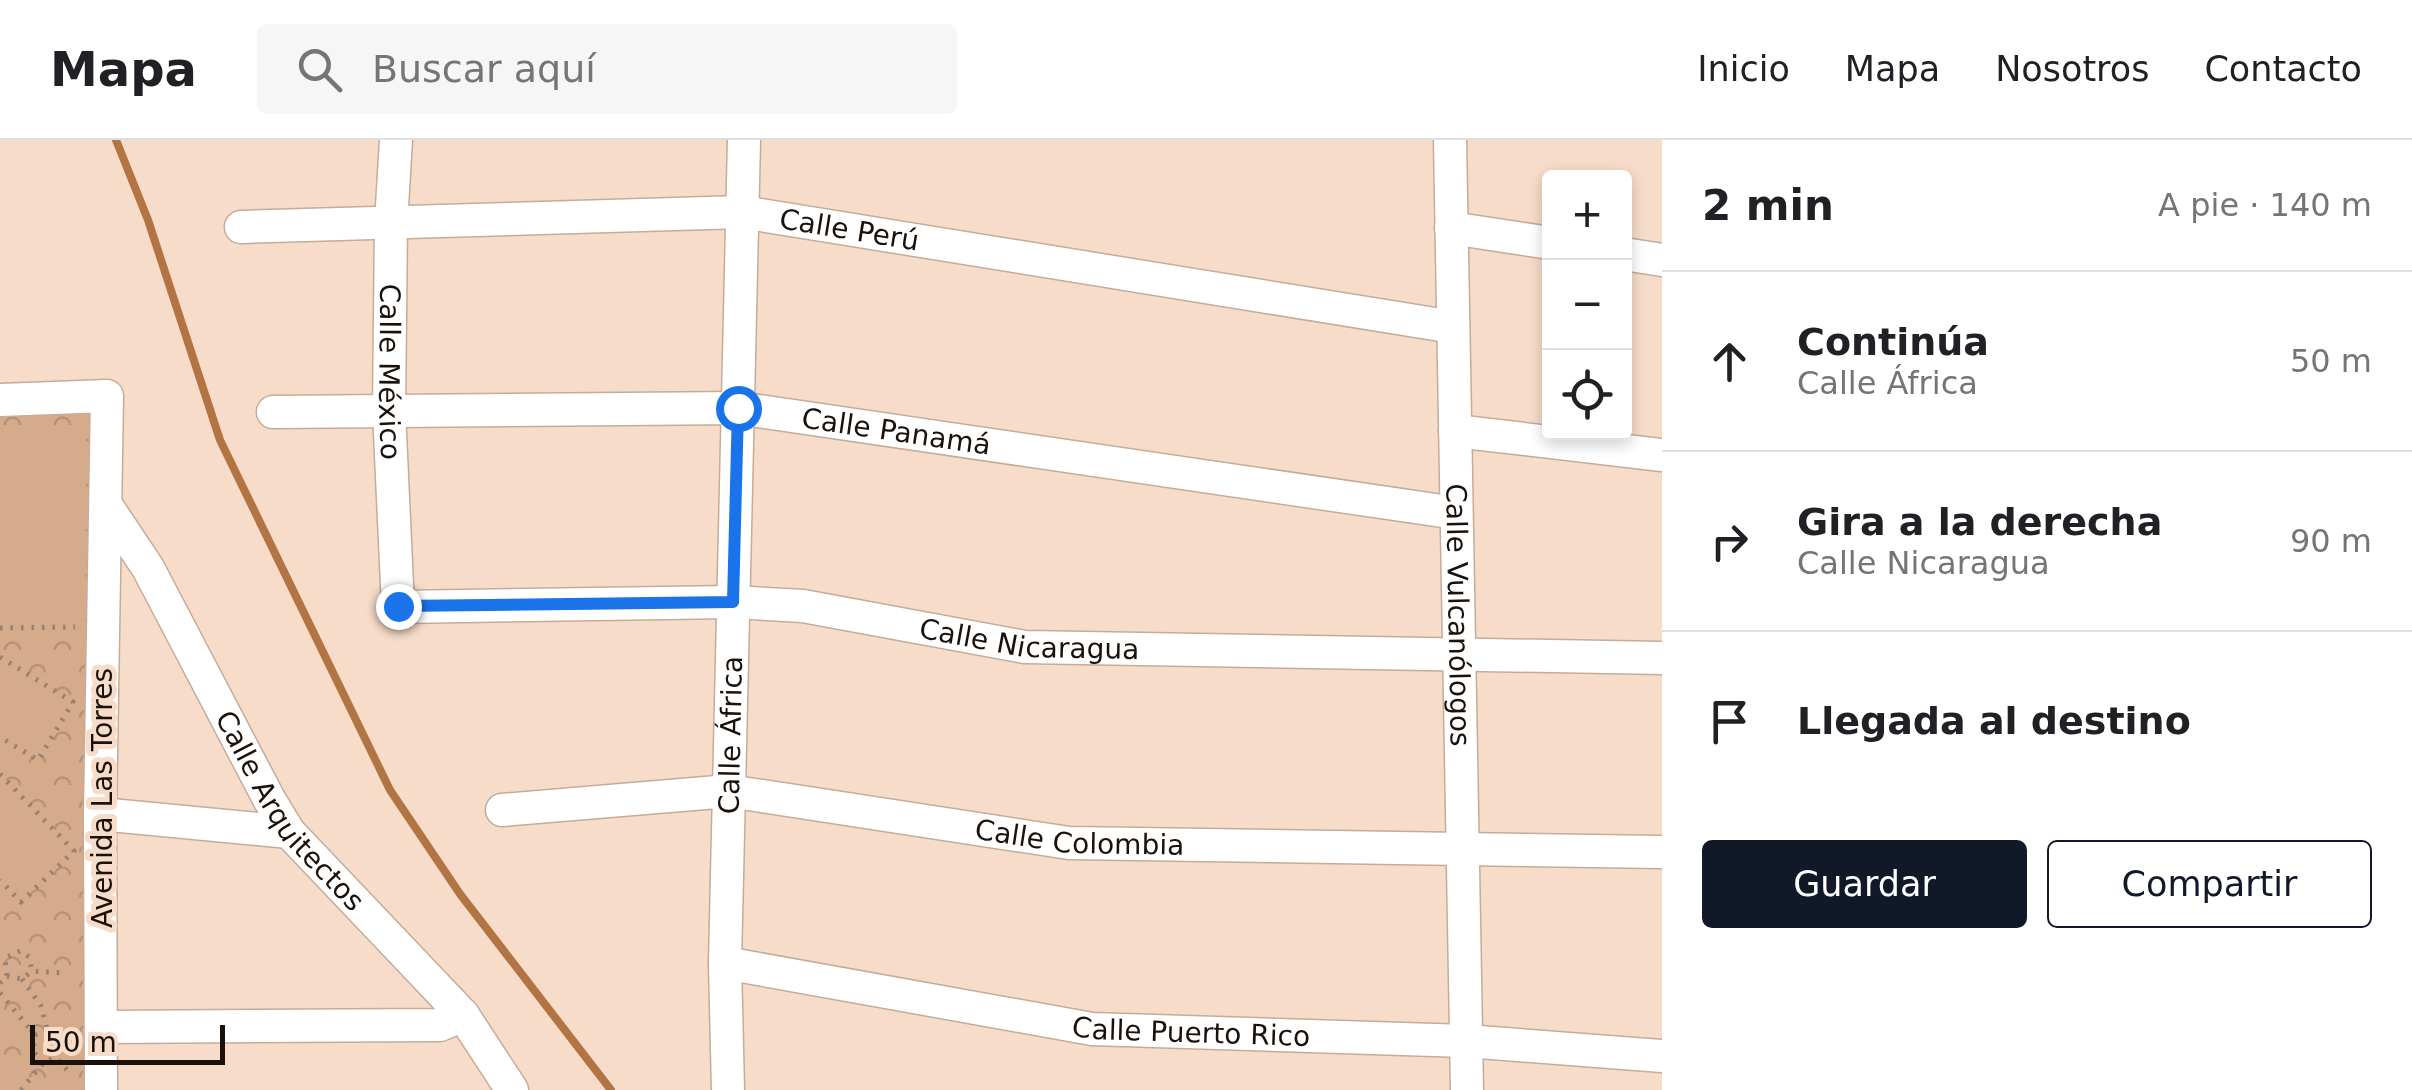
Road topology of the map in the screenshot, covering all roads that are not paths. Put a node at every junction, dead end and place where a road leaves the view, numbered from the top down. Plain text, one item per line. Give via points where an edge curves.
1 (396, 140) edge
2 (744, 140) edge
3 (1450, 140) edge
4 (742, 212) junction
5 (390, 223) junction
6 (241, 228) dead end
7 (1451, 228) junction
8 (1542, 242) edge
9 (1632, 255) edge
10 (1662, 260) edge
11 (1453, 327) junction
12 (0, 400) edge
13 (738, 408) junction
14 (389, 411) junction
15 (273, 412) dead end
16 (1455, 431) junction
17 (1662, 455) edge
18 (106, 506) junction
19 (1456, 512) junction
20 (733, 602) junction
21 (398, 606) joint
22 (1459, 652) junction
23 (1662, 658) edge
24 (728, 791) junction
25 (502, 810) dead end
26 (100, 814) junction
27 (290, 832) junction
28 (1463, 850) junction
29 (1662, 852) edge
30 (724, 962) junction
31 (462, 1015) junction
32 (102, 1028) junction
33 (1466, 1041) junction
34 (1662, 1056) edge
35 (91, 1088) edge
36 (512, 1090) edge
37 (728, 1090) edge
38 (1467, 1090) edge

1 - 5 street, Calle México
2 - 4 street, Calle África
3 - 7 street, Calle Vulcanólogos
4 - 5 street, Calle Perú
4 - 11 street, Calle Perú
4 - 13 street, Calle África
5 - 6 street, Calle Perú
5 - 14 street, Calle México
7 - 8 street
7 - 11 street, Calle Vulcanólogos
9 - 10 street
11 - 16 street, Calle Vulcanólogos
12 - 18 street, Avenida Las Torres via 107,396
13 - 14 street, Calle Panamá
13 - 19 street, Calle Panamá
13 - 20 street, Calle África
14 - 15 street, Calle Panamá
14 - 21 street, Calle México
16 - 17 street
16 - 19 street, Calle Vulcanólogos
18 - 26 street, Avenida Las Torres
18 - 27 street, Calle Arquitectos via 148,568
19 - 22 street, Calle Vulcanólogos
20 - 21 street, Calle Nicaragua
20 - 22 street, Calle Nicaragua via 803,606 1025,647
20 - 24 street, Calle África
22 - 23 street, Calle Nicaragua
22 - 28 street, Calle Vulcanólogos
24 - 25 street, Calle Colombia
24 - 28 street, Calle Colombia via 1069,843
24 - 30 street, Calle África
26 - 27 street
26 - 32 street, Avenida Las Torres
27 - 31 street, Calle Arquitectos
28 - 29 street, Calle Colombia
28 - 33 street, Calle Vulcanólogos
30 - 33 street, Calle Puerto Rico via 1092,1029
30 - 37 street, Calle África
31 - 32 street via 440,1026
31 - 36 street, Calle Arquitectos
32 - 35 street, Avenida Las Torres
33 - 34 street, Calle Puerto Rico
33 - 38 street, Calle Vulcanólogos

